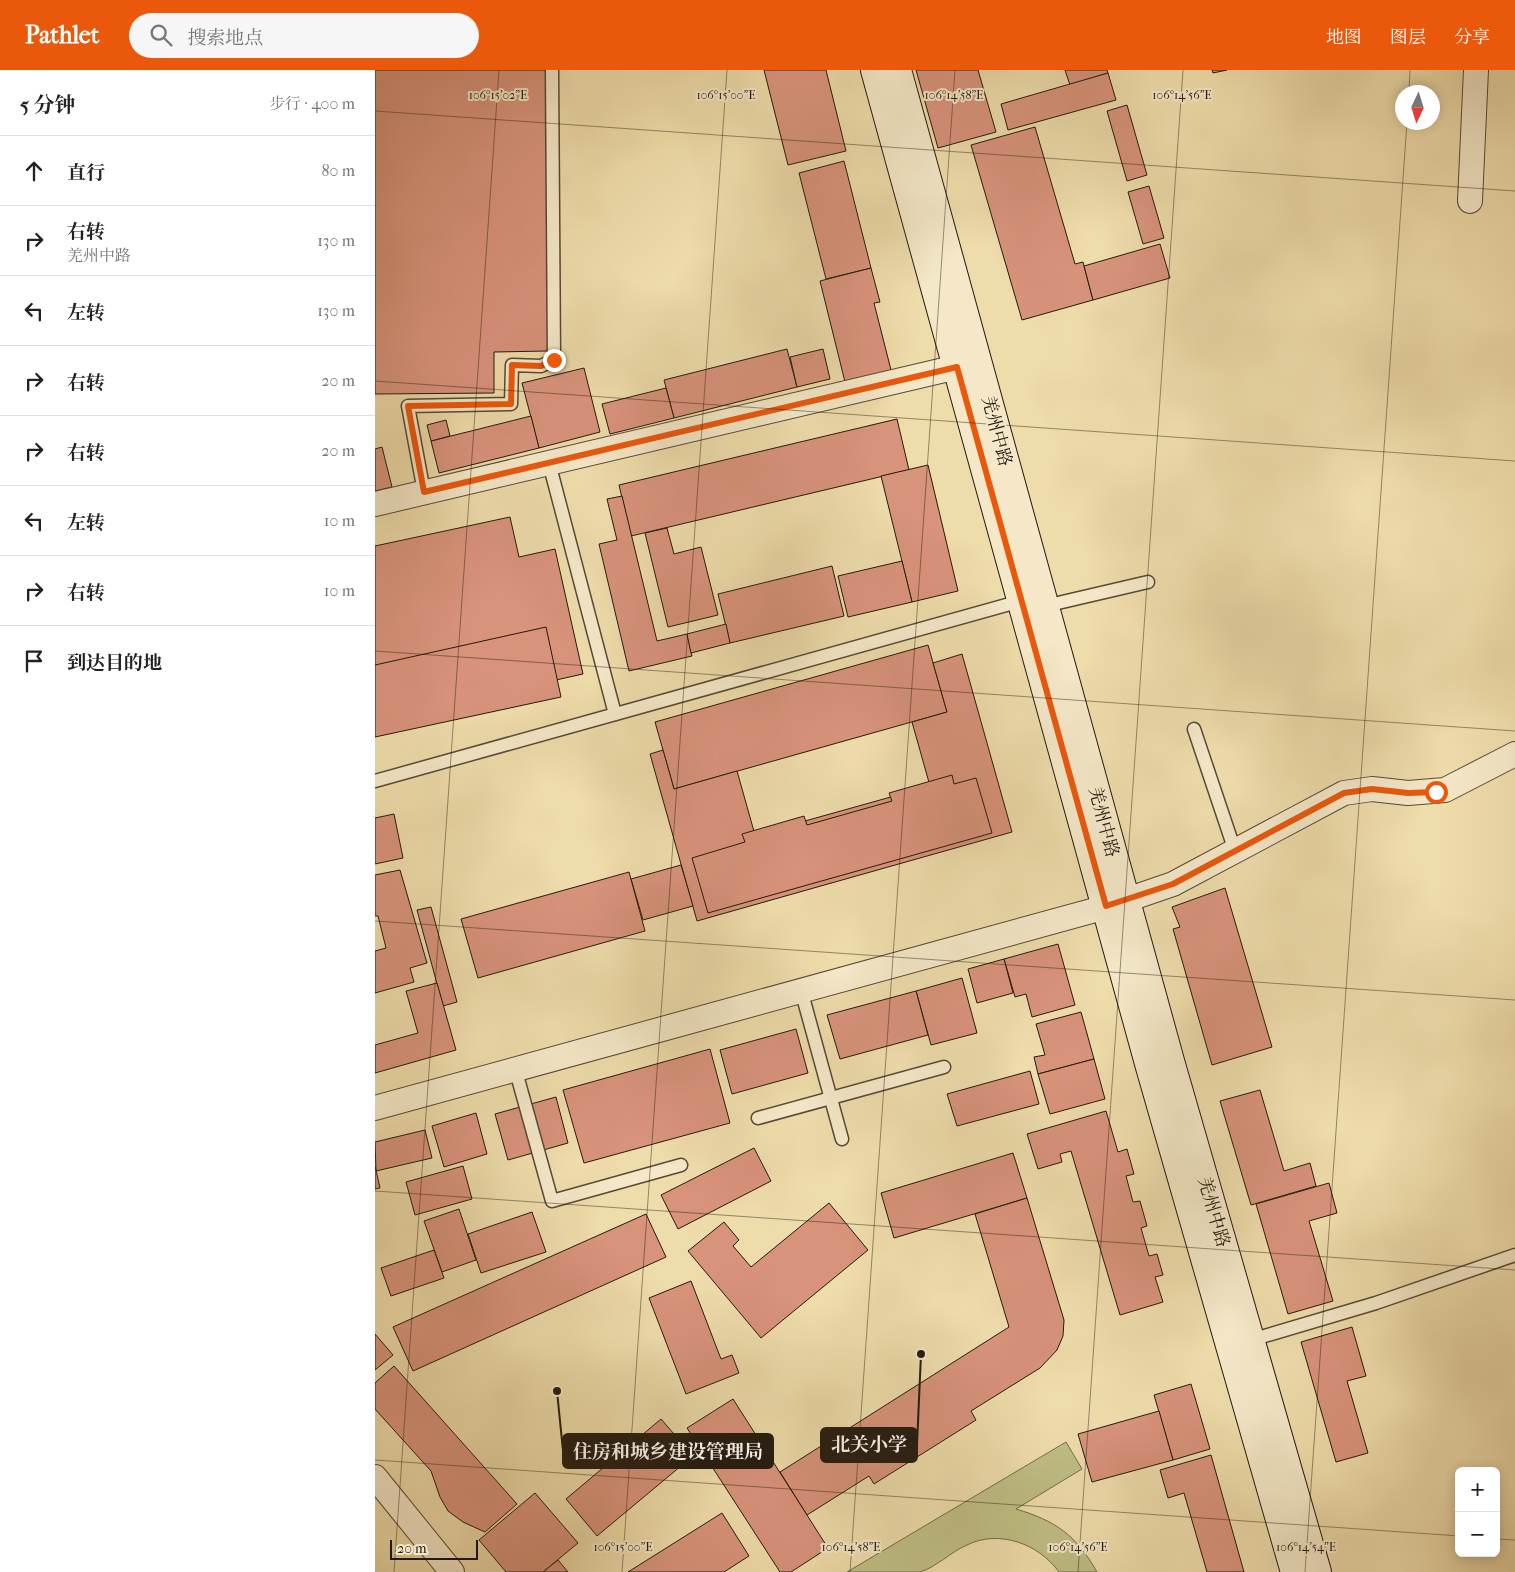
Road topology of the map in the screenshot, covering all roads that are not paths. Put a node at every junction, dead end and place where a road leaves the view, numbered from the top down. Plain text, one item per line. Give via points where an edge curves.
1 (552, 70) edge
2 (875, 70) edge
3 (897, 70) edge
4 (1476, 70) edge
5 (1470, 202) dead end
6 (957, 367) junction
7 (549, 462) junction
8 (424, 492) junction
9 (375, 504) edge
10 (1148, 582) dead end
11 (1033, 604) junction
12 (615, 714) junction
13 (1194, 729) dead end
14 (1515, 754) edge
15 (375, 781) edge
16 (1235, 851) junction
17 (1116, 903) junction
18 (801, 990) junction
19 (944, 1067) dead end
20 (515, 1068) junction
21 (831, 1099) junction
22 (375, 1108) edge
23 (758, 1118) dead end
24 (842, 1139) dead end
25 (681, 1165) dead end
26 (1515, 1255) edge
27 (1251, 1340) junction
28 (375, 1477) edge
29 (452, 1572) edge
30 (1295, 1572) edge
31 (1317, 1572) edge

1 - 8 lane via 554,360 541,366 512,365 511,404 408,406
2 - 6 main road, 羌州中路
3 - 11 main road, 羌州中路
4 - 5 street
6 - 7 street
6 - 11 main road, 羌州中路
7 - 8 street
7 - 12 lane
8 - 9 street
10 - 11 lane
11 - 12 lane
11 - 17 main road, 羌州中路
12 - 15 lane
13 - 16 lane
14 - 16 street via 1445,790 1408,793 1372,789 1344,793
16 - 17 street via 1173,884
17 - 18 street
17 - 27 main road, 羌州中路
17 - 30 main road, 羌州中路
18 - 20 street
18 - 21 lane
19 - 21 lane
20 - 22 street
20 - 25 lane via 552,1201
21 - 23 lane
21 - 24 lane
26 - 27 lane via 1375,1303
27 - 31 main road, 羌州中路
28 - 29 street

